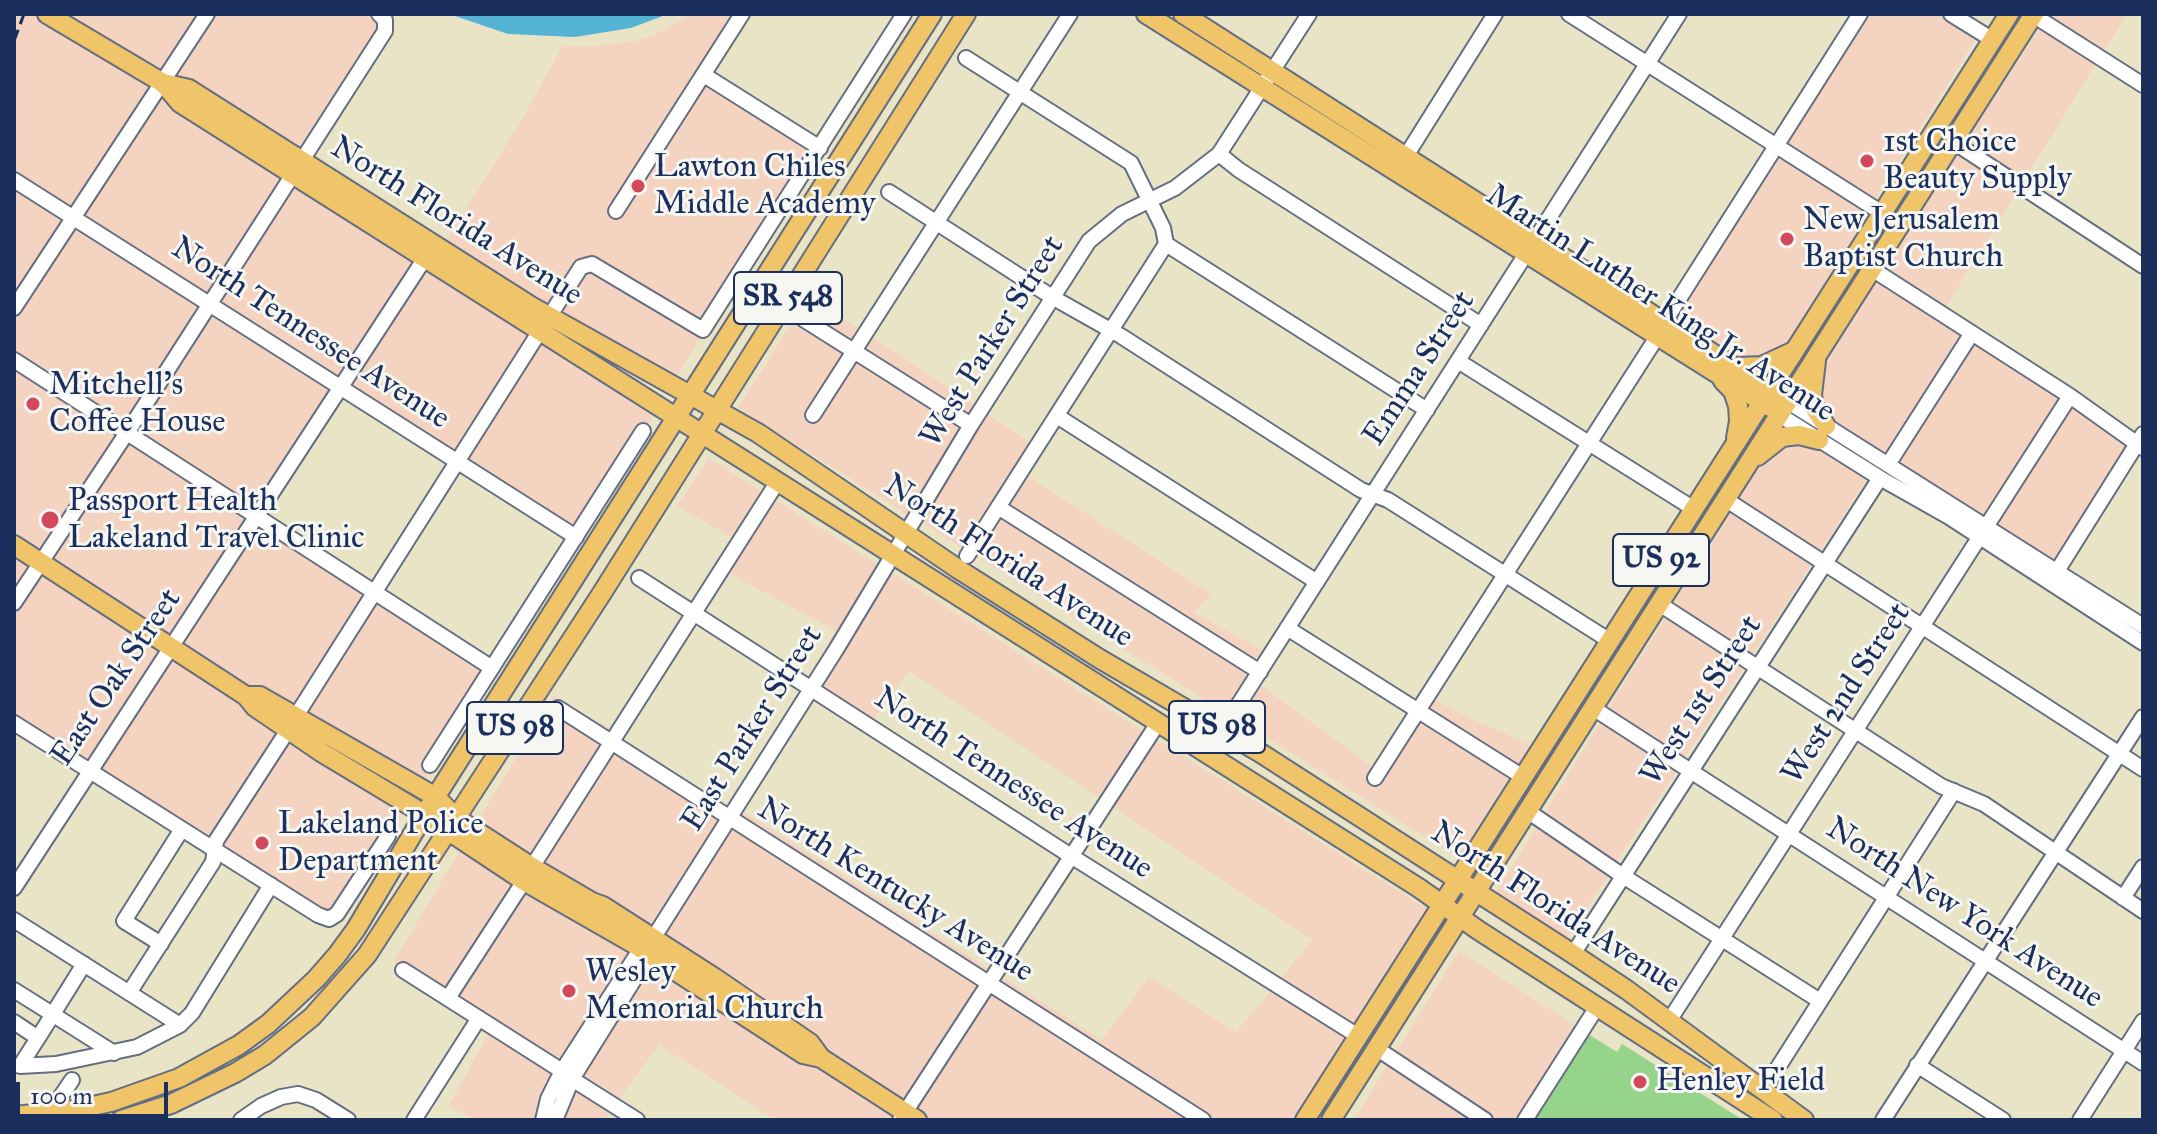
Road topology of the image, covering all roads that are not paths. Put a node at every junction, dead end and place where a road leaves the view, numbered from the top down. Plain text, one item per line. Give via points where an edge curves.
1 (47, 14) edge
2 (207, 14) edge
3 (742, 14) edge
4 (932, 14) edge
5 (966, 14) edge
6 (1070, 14) edge
7 (1146, 14) edge
8 (1183, 14) edge
9 (1309, 14) edge
10 (1495, 14) edge
11 (1569, 14) edge
12 (1679, 14) edge
13 (1860, 14) edge
14 (1951, 14) edge
15 (2009, 14) edge
16 (2034, 14) edge
17 (902, 15) edge
18 (382, 17) edge
19 (1993, 40) junction
20 (966, 58) dead end
21 (1647, 63) junction
22 (704, 75) junction
23 (1268, 80) junction
24 (163, 83) junction
25 (2143, 85) edge
26 (1020, 92) junction
27 (1955, 99) junction
28 (1952, 141) junction
29 (1776, 146) junction
30 (820, 148) junction
31 (1219, 154) junction
32 (1406, 156) junction
33 (297, 168) junction
34 (14, 180) edge
35 (889, 192) dead end
36 (1150, 200) junction
37 (616, 211) dead end
38 (1882, 213) junction
39 (74, 217) junction
40 (937, 223) junction
41 (1166, 244) junction
42 (1532, 247) junction
43 (425, 258) junction
44 (2143, 266) edge
45 (1872, 269) junction
46 (489, 279) junction
47 (1052, 297) junction
48 (211, 303) junction
49 (14, 308) edge
50 (803, 319) dead end
51 (544, 324) junction
52 (1481, 325) junction
53 (1661, 329) junction
54 (1109, 331) junction
55 (1972, 333) junction
56 (1796, 349) junction
57 (855, 352) junction
58 (1817, 354) junction
59 (14, 360) edge
60 (1458, 361) junction
61 (1738, 367) junction
62 (1713, 370) junction
63 (342, 388) junction
64 (690, 396) junction
65 (1767, 396) junction
66 (2070, 396) junction
67 (1783, 407) junction
68 (717, 410) junction
69 (1427, 410) junction
70 (813, 415) dead end
71 (1057, 416) junction
72 (677, 418) junction
73 (971, 425) junction
74 (643, 431) dead end
75 (127, 433) junction
76 (703, 433) junction
77 (1823, 433) junction
78 (2141, 442) edge
79 (1589, 444) junction
80 (1735, 446) junction
81 (458, 461) junction
82 (1889, 463) junction
83 (1747, 465) junction
84 (1880, 478) junction
85 (778, 481) junction
86 (1373, 494) junction
87 (1725, 499) junction
88 (998, 507) junction
89 (1694, 509) junction
90 (257, 516) junction
91 (1983, 533) junction
92 (906, 535) junction
93 (576, 537) junction
94 (14, 545) edge
95 (893, 555) junction
96 (967, 556) dead end
97 (42, 563) junction
98 (1825, 563) junction
99 (1504, 575) junction
100 (2053, 577) junction
101 (639, 578) dead end
102 (1317, 582) junction
103 (375, 592) junction
104 (14, 603) edge
105 (1658, 603) junction
106 (694, 613) junction
107 (2143, 626) edge
108 (1923, 627) junction
109 (1287, 628) junction
110 (1610, 641) junction
111 (2143, 643) edge
112 (171, 648) junction
113 (1757, 667) junction
114 (492, 668) junction
115 (1260, 672) junction
116 (812, 689) junction
117 (558, 708) dead end
118 (1593, 708) junction
119 (1418, 711) junction
120 (2143, 717) edge
121 (14, 723) edge
122 (292, 723) junction
123 (1158, 723) junction
124 (1222, 730) junction
125 (1855, 730) junction
126 (611, 743) junction
127 (1207, 754) junction
128 (2120, 754) junction
129 (430, 765) dead end
130 (2143, 769) edge
131 (91, 772) junction
132 (1691, 772) junction
133 (1523, 777) junction
134 (1375, 778) dead end
135 (1954, 791) junction
136 (436, 797) junction
137 (1526, 810) junction
138 (424, 815) junction
139 (729, 819) junction
140 (451, 825) junction
141 (182, 829) junction
142 (1789, 834) junction
143 (388, 836) dead end
144 (215, 850) junction
145 (2056, 852) junction
146 (1071, 856) junction
147 (2143, 867) edge
148 (528, 874) junction
149 (1623, 876) junction
150 (1457, 880) junction
151 (271, 885) junction
152 (14, 888) edge
153 (1475, 891) junction
154 (1887, 898) junction
155 (2123, 898) junction
156 (1442, 904) junction
157 (2143, 911) edge
158 (1459, 916) junction
159 (14, 920) edge
160 (1722, 939) junction
161 (161, 944) junction
162 (650, 944) junction
163 (1573, 954) junction
164 (1985, 962) junction
165 (84, 964) junction
166 (403, 970) dead end
167 (988, 984) junction
168 (1568, 988) junction
169 (14, 990) edge
170 (129, 993) junction
171 (448, 998) junction
172 (1820, 1001) junction
173 (1597, 1007) junction
174 (53, 1015) junction
175 (479, 1018) junction
176 (1669, 1021) junction
177 (2143, 1021) edge
178 (14, 1022) edge
179 (180, 1025) junction
180 (1358, 1036) junction
181 (38, 1038) junction
182 (1376, 1048) junction
183 (2124, 1051) junction
184 (114, 1053) junction
185 (2143, 1063) edge
186 (1917, 1065) junction
187 (567, 1075) junction
188 (72, 1080) dead end
189 (1763, 1091) junction
190 (57, 1102) dead end
191 (14, 1116) edge
192 (908, 1118) edge
193 (121, 1120) edge
194 (241, 1120) edge
195 (348, 1120) edge
196 (414, 1120) edge
197 (543, 1120) edge
198 (555, 1120) edge
199 (637, 1120) edge
200 (1203, 1120) edge
201 (1305, 1120) edge
202 (1331, 1120) edge
203 (1485, 1120) edge
204 (1525, 1120) edge
205 (1773, 1120) edge
206 (1804, 1120) edge
207 (1883, 1120) edge
208 (2003, 1120) edge
209 (2080, 1120) edge

1 - 24 main road, North Florida Avenue
2 - 24 street
3 - 22 street
4 - 64 main road, SR 548
5 - 68 main road, SR 548
6 - 26 street
7 - 23 main road, Martin Luther King Jr. Avenue
8 - 23 main road, Martin Luther King Jr. Avenue
9 - 23 street, West Parker Street
10 - 32 street
11 - 21 street
12 - 21 street, Emma Street
13 - 29 street
14 - 19 street
15 - 19 main road, US 92
16 - 25 street
16 - 28 main road, US 92
17 - 30 street
18 - 33 street via 385,31
19 - 27 main road, US 92
20 - 26 street
21 - 29 street
21 - 42 street, Emma Street
22 - 30 street
22 - 37 street
23 - 31 street, West Parker Street
23 - 32 main road, Martin Luther King Jr. Avenue
23 - 42 main road, Martin Luther King Jr. Avenue
24 - 33 main road, North Florida Avenue via 189,89
24 - 39 street
26 - 36 street via 1131,163
26 - 40 street
27 - 28 main road via 1948,129
27 - 38 main road, US 92
28 - 44 street
28 - 45 main road, US 92
29 - 38 street
29 - 53 street
30 - 51 street via 703,330 592,264 581,267
31 - 36 street, West Parker Street
31 - 52 street
32 - 42 main road, Martin Luther King Jr. Avenue
33 - 43 main road, North Florida Avenue
33 - 46 main road, North Florida Avenue
33 - 48 street
34 - 39 street, North Tennessee Avenue
35 - 40 street
36 - 41 street
36 - 47 street, West Parker Street via 1122,214 1089,241
38 - 56 main road, US 92
39 - 48 street, North Tennessee Avenue
39 - 49 street
40 - 47 street
40 - 57 street
41 - 54 street
41 - 69 street
42 - 52 street, Emma Street
42 - 53 main road, Martin Luther King Jr. Avenue
43 - 46 main road
43 - 51 main road, North Florida Avenue
43 - 63 street, East Oak Street
45 - 55 street
45 - 58 main road, US 92
46 - 51 main road, North Florida Avenue
47 - 54 street
47 - 73 street, West Parker Street
48 - 63 street, North Tennessee Avenue
48 - 75 street
50 - 57 street
51 - 64 main road, North Florida Avenue
51 - 72 main road, North Florida Avenue
51 - 81 street
52 - 60 street, Emma Street
53 - 61 main road, Martin Luther King Jr. Avenue
53 - 62 main road, Martin Luther King Jr. Avenue
53 - 79 street
54 - 71 street
54 - 86 street
55 - 66 street
55 - 82 street
56 - 61 main road via 1762,366
56 - 65 main road, US 92
57 - 70 street
57 - 73 street
58 - 67 main road, US 92
58 - 77 main road via 1812,395
59 - 75 street
60 - 69 street, Emma Street
60 - 79 street
61 - 65 main road, Martin Luther King Jr. Avenue
62 - 65 main road, Martin Luther King Jr. Avenue
62 - 80 main road via 1733,391 1739,421
63 - 81 street, North Tennessee Avenue
63 - 90 street, East Oak Street
64 - 68 main road, North Florida Avenue / US 98
64 - 72 main road, US 98
65 - 67 main road, Martin Luther King Jr. Avenue
65 - 80 main road, US 92
66 - 78 street
66 - 91 street, West 2nd Street
67 - 77 street, Martin Luther King Jr. Avenue
67 - 83 main road, US 92
68 - 76 main road, SR 548
68 - 92 main road, North Florida Avenue / US 98
69 - 86 street, Emma Street
71 - 88 street
71 - 102 street
72 - 76 main road, North Florida Avenue
72 - 136 main road, US 98
73 - 92 street, West Parker Street
74 - 93 street
75 - 90 street
75 - 97 street
76 - 85 main road, North Florida Avenue / US 98
76 - 140 main road, US 98
77 - 82 street, Martin Luther King Jr. Avenue
77 - 83 main road via 1782,437
77 - 84 street, Martin Luther King Jr. Avenue
78 - 100 street
79 - 89 street
79 - 99 street
80 - 89 main road, US 92
81 - 93 street, North Tennessee Avenue
81 - 103 street
82 - 91 street, Martin Luther King Jr. Avenue
83 - 87 main road, US 92
84 - 91 street, Martin Luther King Jr. Avenue
84 - 98 street, West 1st Street
85 - 95 main road, North Florida Avenue / US 98
85 - 106 street
86 - 99 street
86 - 102 street, Emma Street
87 - 98 street
87 - 105 main road, US 92
88 - 96 street
88 - 115 street
89 - 110 main road, US 92
90 - 103 street
90 - 112 street, East Oak Street
91 - 100 street, Martin Luther King Jr. Avenue
91 - 108 street, West 2nd Street
92 - 95 street, East Parker Street
92 - 124 main road, North Florida Avenue / US 98
93 - 114 street
94 - 97 main road
95 - 116 street, East Parker Street
95 - 123 main road, North Florida Avenue / US 98
97 - 104 street
97 - 112 main road
98 - 108 street
98 - 113 street, West 1st Street
99 - 110 street
99 - 119 street
100 - 107 street, Martin Luther King Jr. Avenue
100 - 111 street, Martin Luther King Jr. Avenue
101 - 106 street, North Tennessee Avenue
102 - 109 street, Emma Street
103 - 114 street
103 - 122 street
105 - 113 street
105 - 118 main road, US 92
106 - 116 street, North Tennessee Avenue
106 - 126 street
108 - 125 street, West 2nd Street
108 - 128 street
109 - 115 street, Emma Street
109 - 119 street
110 - 133 main road, US 92
112 - 122 main road via 255,707
112 - 131 street, East Oak Street
113 - 125 street
113 - 132 street, West 1st Street
114 - 129 street
115 - 124 street, Emma Street
116 - 139 street, East Parker Street
116 - 146 street, North Tennessee Avenue
117 - 126 street, North Kentucky Avenue
118 - 132 street, North New York Avenue
118 - 137 main road, US 92
119 - 133 street
119 - 134 street
120 - 128 street
121 - 131 street
122 - 136 main road
122 - 138 main road
122 - 144 street
123 - 127 main road, North Florida Avenue / US 98
123 - 146 street
124 - 127 street, Emma Street
124 - 150 main road, North Florida Avenue / US 98
125 - 135 street
125 - 142 street, West 2nd Street
126 - 139 street, North Kentucky Avenue
126 - 148 street
127 - 156 main road, North Florida Avenue / US 98
128 - 130 street
128 - 145 street
131 - 141 street
131 - 152 street, East Oak Street
132 - 142 street, North New York Avenue
132 - 149 street, West 1st Street
133 - 150 main road, US 92
135 - 145 street via 1984,804
135 - 154 street
136 - 138 main road, US 98
136 - 140 main road
137 - 149 street
137 - 153 main road, US 92
138 - 140 main road
138 - 191 main road, US 98 via 337,955 268,1024 210,1062 146,1091 74,1110
139 - 162 street, East Parker Street
139 - 167 street, North Kentucky Avenue
140 - 148 main road
140 - 193 main road, US 98 via 367,955 312,1017 235,1073 171,1104
141 - 144 street
141 - 161 street via 124,921
142 - 154 street, North New York Avenue
142 - 160 street, West 2nd Street
143 - 151 street via 329,919
144 - 151 street
144 - 161 street via 213,862
145 - 155 street
145 - 164 street
146 - 167 street
146 - 180 street, North Tennessee Avenue
147 - 155 street
148 - 162 main road
148 - 171 street
149 - 160 street
149 - 163 street, West 1st Street
150 - 153 main road, North Florida Avenue / US 98
150 - 156 main road, US 92
151 - 179 street
153 - 158 main road, US 92
153 - 163 main road, North Florida Avenue / US 98
154 - 164 street, North New York Avenue
154 - 172 street
155 - 157 street
156 - 158 main road, North Florida Avenue / US 98
156 - 180 main road, US 92
158 - 168 main road, North Florida Avenue / US 98
158 - 182 main road, US 92
159 - 165 street
160 - 172 street
160 - 176 street, West 2nd Street
161 - 170 street
162 - 187 street, East Parker Street via 636,956
162 - 192 main road via 715,978
163 - 176 main road, North Florida Avenue / US 98
164 - 183 street, North New York Avenue
164 - 186 street
165 - 170 street
165 - 174 street
166 - 171 street
167 - 192 street
167 - 200 street, North Kentucky Avenue
168 - 173 main road, North Florida Avenue / US 98
168 - 189 main road via 1595,996 1730,1085
169 - 174 street
170 - 179 street
171 - 175 street
172 - 189 street
173 - 204 street
173 - 205 main road, North Florida Avenue / US 98
174 - 181 street
174 - 184 street
175 - 187 street
175 - 196 street
176 - 189 main road, North Florida Avenue / US 98
177 - 183 street
178 - 181 street
179 - 184 street
180 - 201 main road, US 92
181 - 184 street via 20,1066
182 - 202 main road, US 92
182 - 203 street
183 - 185 street, North New York Avenue
183 - 209 street
186 - 207 street
186 - 208 street
187 - 197 street, East Parker Street via 548,1099
187 - 198 street, East Parker Street
187 - 199 street
188 - 190 street
189 - 206 main road, North Florida Avenue / US 98
194 - 195 street via 261,1106 298,1094

